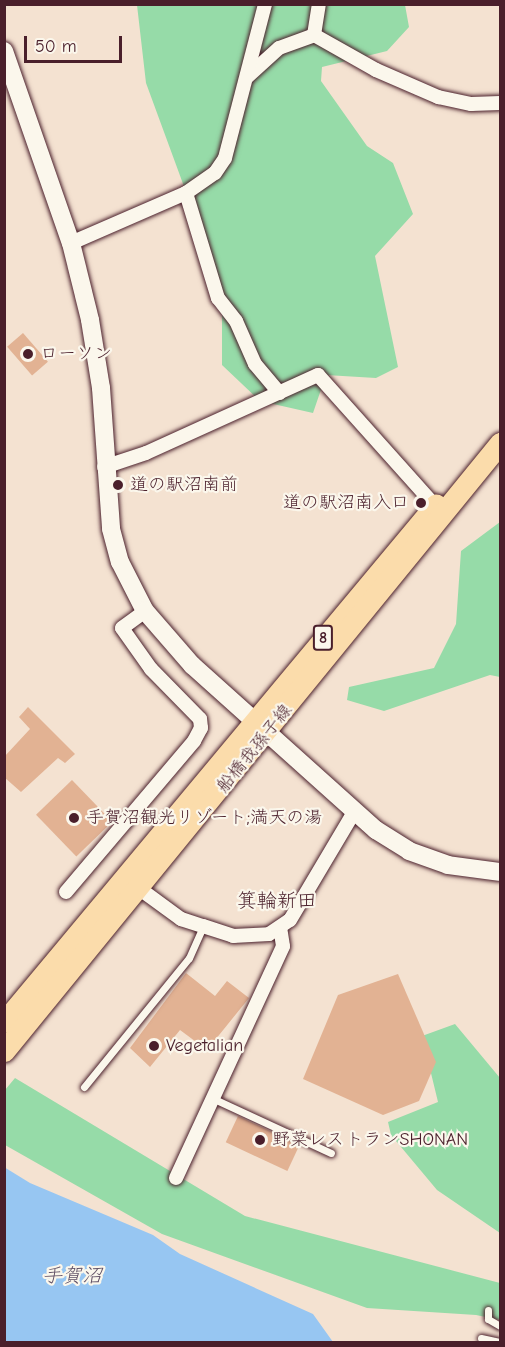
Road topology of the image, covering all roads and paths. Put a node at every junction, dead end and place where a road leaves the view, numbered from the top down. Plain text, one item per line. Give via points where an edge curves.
1 (265, 4) edge
2 (319, 4) edge
3 (315, 35) junction
4 (4, 51) edge
5 (247, 77) junction
6 (501, 103) edge
7 (186, 193) junction
8 (70, 243) junction
9 (279, 393) junction
10 (501, 441) edge
11 (104, 467) junction
12 (435, 506) junction
13 (145, 611) junction
14 (260, 728) junction
15 (354, 812) junction
16 (501, 872) edge
17 (140, 889) junction
18 (66, 891) dead end
19 (95, 926) junction
20 (203, 927) junction
21 (280, 927) junction
22 (4, 1022) edge
23 (4, 1051) edge
24 (84, 1087) dead end
25 (212, 1098) junction
26 (331, 1153) dead end
27 (176, 1178) dead end
28 (488, 1310) dead end
29 (501, 1326) edge
30 (482, 1338) dead end
31 (500, 1342) edge

1 - 5 street
2 - 3 street
3 - 5 street via 279,48
3 - 6 street via 368,66 438,97 471,104
4 - 8 street
5 - 7 street via 225,158 215,173
7 - 8 street
7 - 9 street via 218,298 236,321 255,364
8 - 11 street via 90,320 101,388
9 - 11 street via 146,453
9 - 12 street via 318,375
10 - 12 main road, 船橋我孫子線 / 8
10 - 14 main road, 船橋我孫子線 / 8
11 - 13 street via 111,529 120,562
12 - 14 main road, 船橋我孫子線 / 8
13 - 14 street via 170,644
13 - 18 street via 122,627 151,669 200,718 201,728
14 - 15 street
14 - 17 main road, 船橋我孫子線 / 8
14 - 19 main road, 船橋我孫子線 / 8
15 - 16 street via 409,850 448,865
15 - 21 street via 303,900 290,920
17 - 19 main road, 船橋我孫子線 / 8
17 - 20 street via 181,919
19 - 22 main road, 船橋我孫子線 / 8
19 - 23 main road, 船橋我孫子線 / 8
20 - 21 street via 256,937
20 - 24 lane via 189,958
21 - 25 street via 283,946
25 - 26 lane
25 - 27 street
28 - 29 lane via 488,1319
30 - 31 lane

